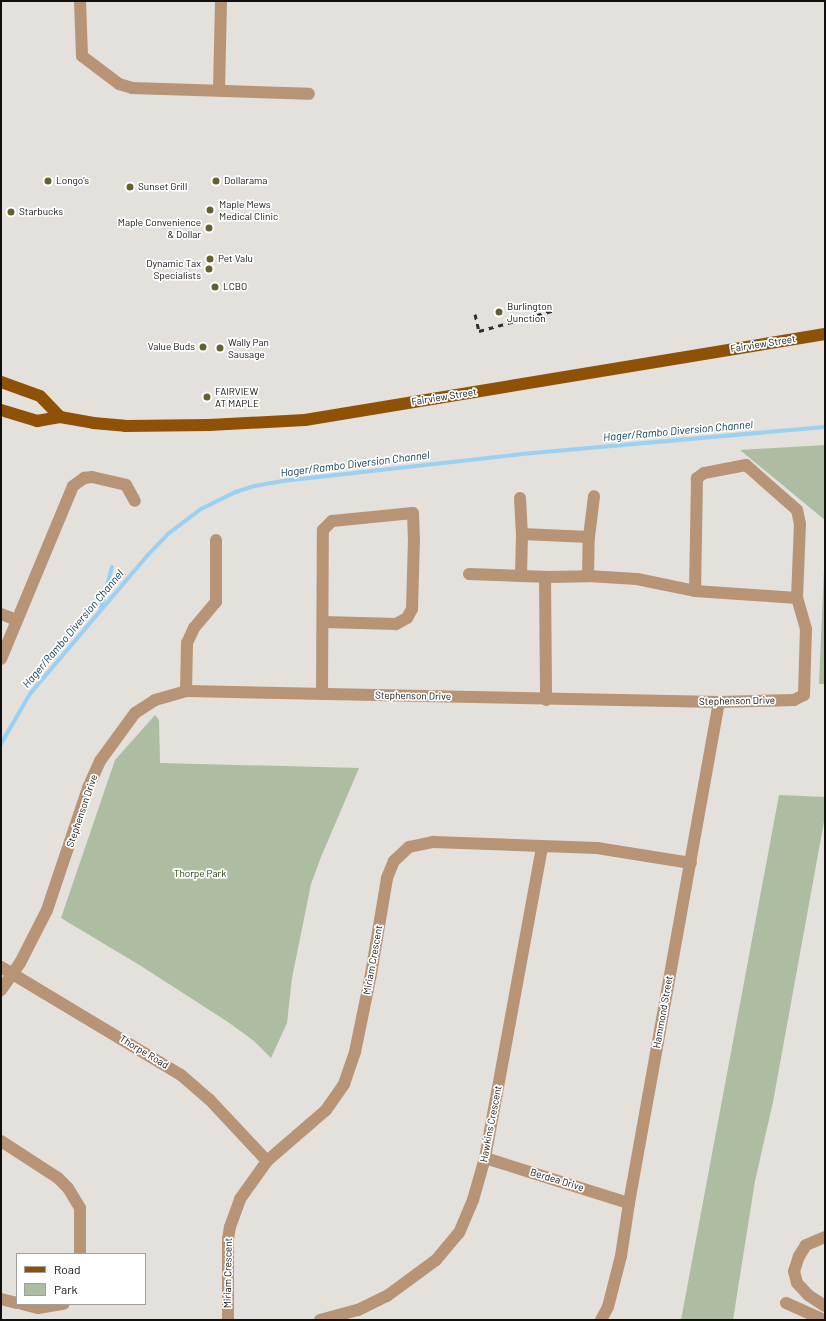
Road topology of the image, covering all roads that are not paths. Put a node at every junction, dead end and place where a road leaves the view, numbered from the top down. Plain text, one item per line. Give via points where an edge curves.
1 (80, 1) edge
2 (221, 1) edge
3 (219, 90) junction
4 (309, 94) dead end
5 (825, 334) edge
6 (1, 382) edge
7 (1, 410) edge
8 (60, 417) junction
9 (594, 496) dead end
10 (520, 498) dead end
11 (134, 501) dead end
12 (522, 534) junction
13 (589, 537) junction
14 (216, 540) dead end
15 (468, 574) dead end
16 (521, 575) junction
17 (588, 576) junction
18 (545, 577) junction
19 (695, 591) junction
20 (797, 598) junction
21 (1, 614) edge
22 (18, 620) junction
23 (324, 622) junction
24 (1, 659) edge
25 (186, 691) junction
26 (322, 694) junction
27 (546, 700) junction
28 (719, 702) junction
29 (542, 847) junction
30 (691, 863) junction
31 (1, 967) edge
32 (12, 974) junction
33 (1, 990) edge
34 (1, 1141) edge
35 (485, 1158) junction
36 (268, 1161) junction
37 (628, 1203) junction
38 (825, 1237) edge
39 (80, 1253) edge
40 (1, 1299) edge
41 (16, 1303) edge
42 (786, 1303) dead end
43 (26, 1305) edge
44 (58, 1305) edge
45 (825, 1306) edge
46 (228, 1320) edge
47 (320, 1320) edge
48 (601, 1320) edge
49 (824, 1320) edge

1 - 3 street via 82,56 119,84 132,88
2 - 3 street
3 - 4 street
5 - 8 main road, Fairview Street via 305,420 125,426
6 - 8 main road via 40,396
7 - 8 main road, Fairview Street via 37,421
9 - 13 street
10 - 12 street
11 - 22 street via 126,485 92,477 84,478 73,486
12 - 13 street
12 - 16 street
13 - 17 street
14 - 25 street via 216,602 194,628 187,642
15 - 16 street
16 - 18 street
17 - 18 street
17 - 19 street via 637,579
18 - 27 street
19 - 20 street
19 - 20 street via 697,478 704,473 746,465 798,510 800,524
20 - 28 street, Stephenson Drive via 806,629 804,695 794,700
21 - 22 street
22 - 24 street
23 - 23 street via 396,624 407,618 412,609 413,513 332,520 323,530
23 - 26 street
25 - 26 street, Stephenson Drive
25 - 32 street, Stephenson Drive via 155,700 135,713 100,761 88,788 47,910
26 - 27 street, Stephenson Drive
27 - 28 street, Stephenson Drive
28 - 30 street, Hammond Street
29 - 30 street, Miriam Crescent via 597,848
29 - 35 street, Hawkins Crescent
29 - 36 street, Miriam Crescent via 433,842 409,847 394,861 387,878 355,1052 344,1084 326,1110
30 - 37 street, Hammond Street
31 - 32 street, Thorpe Road
32 - 33 street, Stephenson Drive
32 - 36 street, Thorpe Road via 181,1075 209,1099
34 - 39 street via 58,1178 68,1188 80,1208
35 - 37 street, Berdea Drive
35 - 47 street, Hawkins Crescent via 474,1200 459,1234 436,1260 387,1296 358,1310
36 - 46 street, Miriam Crescent via 240,1199 230,1228
37 - 48 street, Hammond Street via 621,1256 608,1307
38 - 45 street via 806,1245 794,1271 797,1283 808,1296
40 - 41 street
42 - 49 street
43 - 44 street via 38,1308

